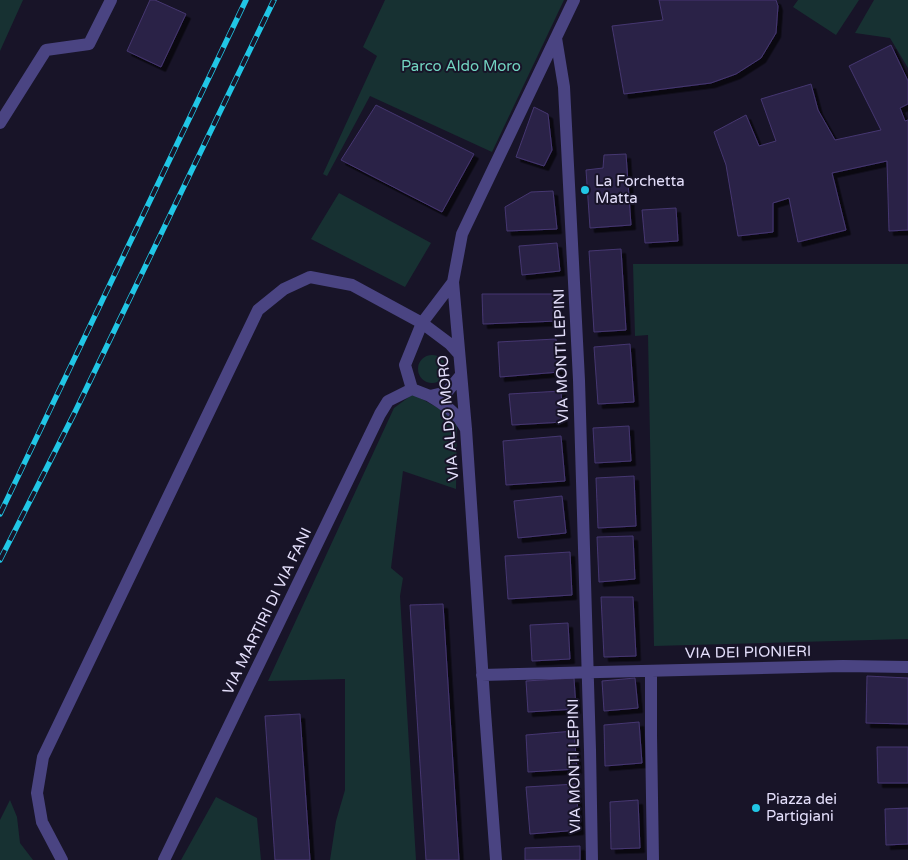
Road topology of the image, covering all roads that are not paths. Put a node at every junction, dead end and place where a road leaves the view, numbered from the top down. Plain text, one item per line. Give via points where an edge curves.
1 (111, 0) edge
2 (574, 0) edge
3 (556, 38) junction
4 (0, 123) edge
5 (454, 282) junction
6 (422, 323) junction
7 (459, 354) junction
8 (461, 375) junction
9 (412, 389) junction
10 (430, 396) junction
11 (466, 429) junction
12 (908, 667) edge
13 (651, 671) junction
14 (588, 672) junction
15 (482, 675) junction
16 (62, 860) edge
17 (164, 860) edge
18 (496, 860) edge
19 (592, 860) edge
20 (653, 860) edge

1 - 4 street via 89,44 46,50
2 - 3 street, VIA ALDO MORO
3 - 5 street, VIA ALDO MORO via 462,234
3 - 14 street, VIA MONTI LEPINI via 564,87 579,380
5 - 6 street
5 - 7 street, VIA ALDO MORO
6 - 7 street
6 - 9 street via 405,365
6 - 16 street via 352,284 310,277 284,289 258,310 43,757 38,793 42,822
7 - 8 street, VIA ALDO MORO
8 - 10 street via 447,392
8 - 11 street, VIA ALDO MORO
9 - 10 street
9 - 17 street, VIA MARTIRI DI VIA FANI via 388,401 380,414
10 - 11 street via 460,418
11 - 15 street, VIA ALDO MORO
12 - 13 street, VIA DEI PIONIERI
13 - 14 street, VIA DEI PIONIERI
13 - 20 street
14 - 15 street
14 - 19 street, VIA MONTI LEPINI
15 - 18 street, VIA ALDO MORO

